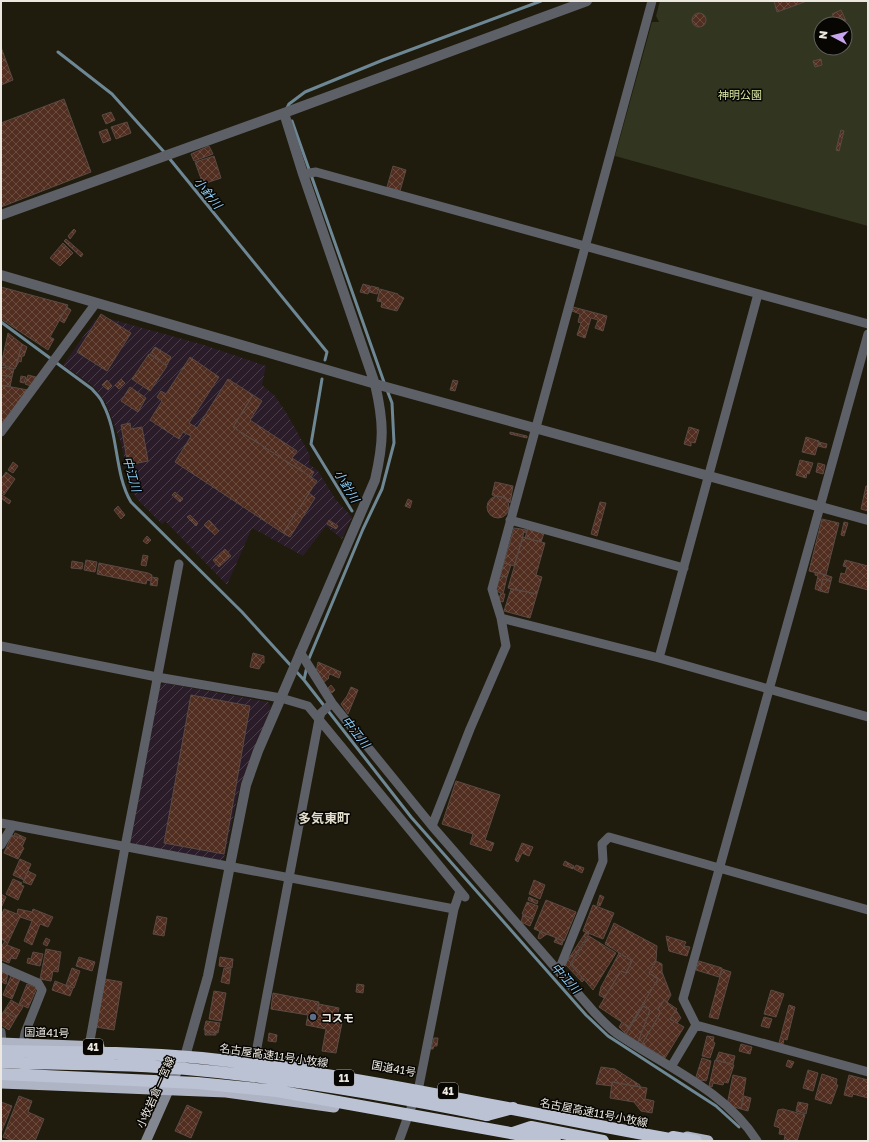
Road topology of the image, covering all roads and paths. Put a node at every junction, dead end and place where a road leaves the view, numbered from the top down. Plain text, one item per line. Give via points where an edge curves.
1 (587, 1) edge
2 (652, 1) edge
3 (284, 113) junction
4 (303, 174) junction
5 (1, 215) edge
6 (585, 247) junction
7 (1, 275) edge
8 (758, 294) junction
9 (96, 303) junction
10 (868, 324) edge
11 (868, 334) edge
12 (377, 384) junction
13 (536, 428) junction
14 (1, 432) edge
15 (709, 477) junction
16 (819, 507) junction
17 (510, 520) junction
18 (868, 520) edge
19 (179, 564) dead end
20 (684, 568) junction
21 (501, 618) junction
22 (1, 646) edge
23 (299, 655) junction
24 (659, 658) junction
25 (157, 677) junction
26 (770, 690) junction
27 (281, 698) junction
28 (332, 703) junction
29 (320, 716) junction
30 (868, 717) edge
31 (1, 823) edge
32 (13, 825) junction
33 (432, 826) junction
34 (1, 845) edge
35 (125, 847) junction
36 (230, 866) junction
37 (720, 869) junction
38 (289, 877) junction
39 (454, 909) junction
40 (868, 910) edge
41 (1, 966) edge
42 (559, 970) junction
43 (696, 1025) junction
44 (1, 1032) edge
45 (23, 1044) junction
46 (1, 1046) edge
47 (89, 1046) junction
48 (186, 1052) junction
49 (255, 1058) junction
50 (1, 1062) edge
51 (671, 1068) junction
52 (868, 1072) edge
53 (1, 1074) edge
54 (1, 1084) edge
55 (419, 1086) junction
56 (169, 1089) junction
57 (406, 1120) junction
58 (518, 1137) edge
59 (146, 1141) edge
60 (398, 1141) edge
61 (556, 1141) edge
62 (603, 1141) edge
63 (682, 1141) edge
64 (696, 1141) edge
65 (708, 1141) edge
66 (757, 1141) edge

1 - 3 street
2 - 6 street
3 - 4 street
3 - 5 street
4 - 6 street via 316,172
4 - 12 street
6 - 8 street
6 - 13 street
7 - 9 street
8 - 10 street
8 - 15 street
9 - 12 street
9 - 14 street
11 - 16 street
12 - 13 street
12 - 23 street via 382,415 382,450 375,480
13 - 15 street
13 - 17 street
15 - 16 street
15 - 20 street
16 - 18 street
16 - 26 street
17 - 20 street
17 - 21 street via 492,588
19 - 25 street
20 - 24 street
21 - 24 street
21 - 33 street via 506,646
22 - 25 street
23 - 27 street
23 - 28 street
24 - 26 street
25 - 27 street
25 - 35 street
26 - 30 street
26 - 37 street
27 - 29 street via 308,706
27 - 36 street via 246,785
28 - 29 street
28 - 33 street
29 - 38 street
29 - 39 street via 376,790 463,894
31 - 32 street
32 - 34 street
32 - 35 street
33 - 42 street
35 - 36 street
35 - 47 street
36 - 38 street
36 - 48 street via 208,976
37 - 40 street
37 - 42 street via 609,837 602,844 604,861
37 - 43 street via 683,999
38 - 39 street
38 - 49 street
39 - 55 street
41 - 45 street via 38,983 42,990
42 - 51 street via 594,1012 615,1032
43 - 51 street
43 - 52 street
44 - 46 street
45 - 46 highway, 国道41号 / 41
45 - 47 highway, 国道41号 / 41
46 - 63 highway, 名古屋高速11号小牧線 / 11, bridge via 201,1058 280,1068
47 - 48 highway, 国道41号 / 41
48 - 49 highway, 国道41号 / 41
48 - 56 main road, 小牧岩倉一宮線
49 - 55 highway, 国道41号 / 41
50 - 64 highway, bridge via 144,1067 258,1076 396,1097 488,1115 513,1108
51 - 66 street via 717,1097 749,1128
53 - 58 highway, 11, bridge via 190,1082 270,1091
54 - 56 highway
55 - 57 street
55 - 65 highway, 国道41号 / 41
56 - 57 highway via 234,1093 350,1109
56 - 59 main road, 小牧岩倉一宮線
57 - 58 highway
57 - 60 street
58 - 61 highway, 11, bridge
58 - 62 highway via 531,1127

